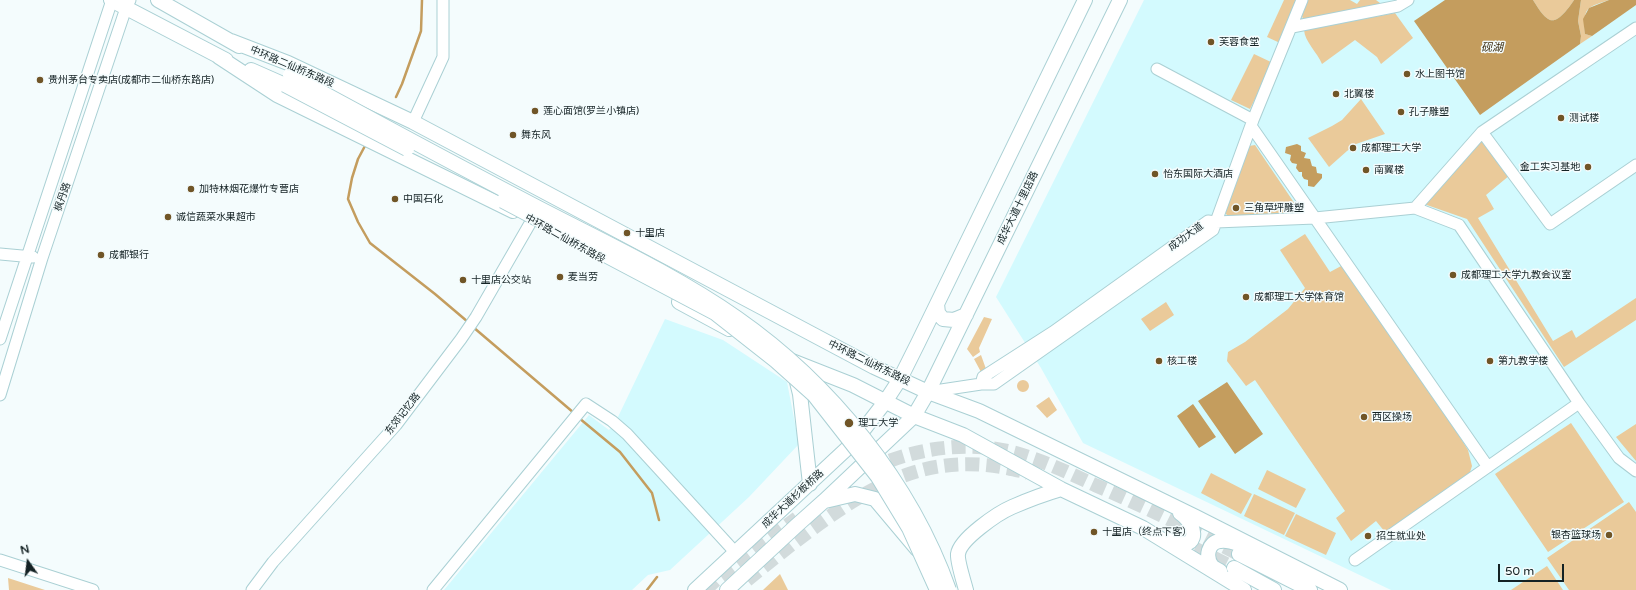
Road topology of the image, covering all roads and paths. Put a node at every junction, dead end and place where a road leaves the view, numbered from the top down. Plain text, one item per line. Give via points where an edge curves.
1 (112, 0) edge
2 (158, 0) edge
3 (443, 0) edge
4 (1085, 0) edge
5 (1120, 0) edge
6 (1302, 0) edge
7 (1408, 0) edge
8 (128, 4) edge
9 (1292, 27) junction
10 (1636, 28) edge
11 (231, 41) junction
12 (219, 57) junction
13 (1157, 69) dead end
14 (287, 80) junction
15 (413, 122) junction
16 (1252, 123) junction
17 (1482, 132) junction
18 (1636, 165) edge
19 (1415, 208) junction
20 (1315, 218) junction
21 (532, 220) junction
22 (1216, 222) junction
23 (0, 254) edge
24 (26, 255) junction
25 (42, 258) junction
26 (937, 304) junction
27 (966, 315) junction
28 (0, 338) edge
29 (778, 356) junction
30 (900, 379) junction
31 (928, 392) junction
32 (0, 395) edge
33 (885, 402) junction
34 (1579, 403) junction
35 (914, 416) junction
36 (1488, 467) junction
37 (1636, 471) edge
38 (810, 484) junction
39 (1061, 489) junction
40 (824, 501) junction
41 (1163, 501) junction
42 (1143, 528) junction
43 (735, 552) junction
44 (1239, 554) tunnel mouth
45 (1268, 554) junction
46 (0, 560) edge
47 (1355, 560) dead end
48 (1234, 568) tunnel mouth
49 (94, 590) edge
50 (252, 590) edge
51 (433, 590) edge
52 (694, 590) edge
53 (727, 590) edge
54 (936, 590) edge
55 (949, 590) edge
56 (966, 590) edge
57 (1244, 590) edge
58 (1274, 590) edge
59 (1310, 590) edge
60 (1340, 590) edge

1 - 8 main road, 中环路二仙桥东路段
1 - 24 street, 枫丹路
2 - 11 main road, 中环路二仙桥东路段
3 - 15 street via 443,58
4 - 26 main road
5 - 27 main road, 成华大道十里店路
6 - 9 street
7 - 9 street via 1398,6
8 - 12 main road, 中环路二仙桥东路段
8 - 25 street, 枫丹路
9 - 16 street
10 - 17 street
11 - 14 main road, 中环路二仙桥东路段
11 - 15 main road, 中环路二仙桥东路段 via 288,62
12 - 14 main road, 中环路二仙桥东路段
12 - 21 main road, 中环路二仙桥东路段 via 277,95
13 - 16 street
14 - 54 main road, bridge via 714,313 776,361 814,395 878,477 909,528
14 - 55 main road, bridge via 679,281 737,318 776,347 822,389 879,459 901,492 936,555
15 - 30 main road, 中环路二仙桥东路段 via 867,364
16 - 20 street
16 - 22 street
17 - 18 street via 1550,224
17 - 19 street
19 - 20 street, 成功大道
19 - 34 street via 1459,225
20 - 22 street, 成功大道
20 - 36 street
21 - 29 main road, 中环路二仙桥东路段
21 - 50 street, 东郊记忆路 via 476,317 396,425 272,562
22 - 31 street, 成功大道 via 1208,221 1053,332 983,377 981,384
23 - 24 street
24 - 25 street
24 - 28 street, 枫丹路
25 - 32 street, 枫丹路
26 - 27 main road via 938,313 943,319 954,320
26 - 30 main road
27 - 31 main road, 成华大道十里店路
29 - 33 main road, 中环路二仙桥东路段 via 852,385
29 - 38 main road via 796,374
30 - 31 main road, 中环路二仙桥东路段
30 - 33 main road
31 - 35 main road, 成华大道十里店路
31 - 41 main road, 中环路二仙桥东路段 via 979,411
33 - 35 main road, 中环路二仙桥东路段
33 - 38 main road, 成华大道杉板桥路 via 854,442
34 - 36 street
34 - 37 street via 1619,458
35 - 39 main road, 中环路二仙桥东路段 via 962,435
35 - 40 main road
36 - 47 street
38 - 43 main road, 成华大道杉板桥路
39 - 42 main road, 中环路二仙桥东路段
39 - 56 main road via 1003,512 962,544 958,555
40 - 53 main road
40 - 54 main road via 855,494 875,499 916,548
41 - 42 main road via 1189,520 1194,538 1187,544 1177,544
41 - 45 main road
42 - 57 main road
43 - 51 street via 627,434 586,404
43 - 52 main road, 成华大道杉板桥路
44 - 59 main road
45 - 57 main road via 1231,542 1220,541 1210,547 1208,558 1212,566
45 - 60 main road
46 - 49 street
48 - 58 main road

